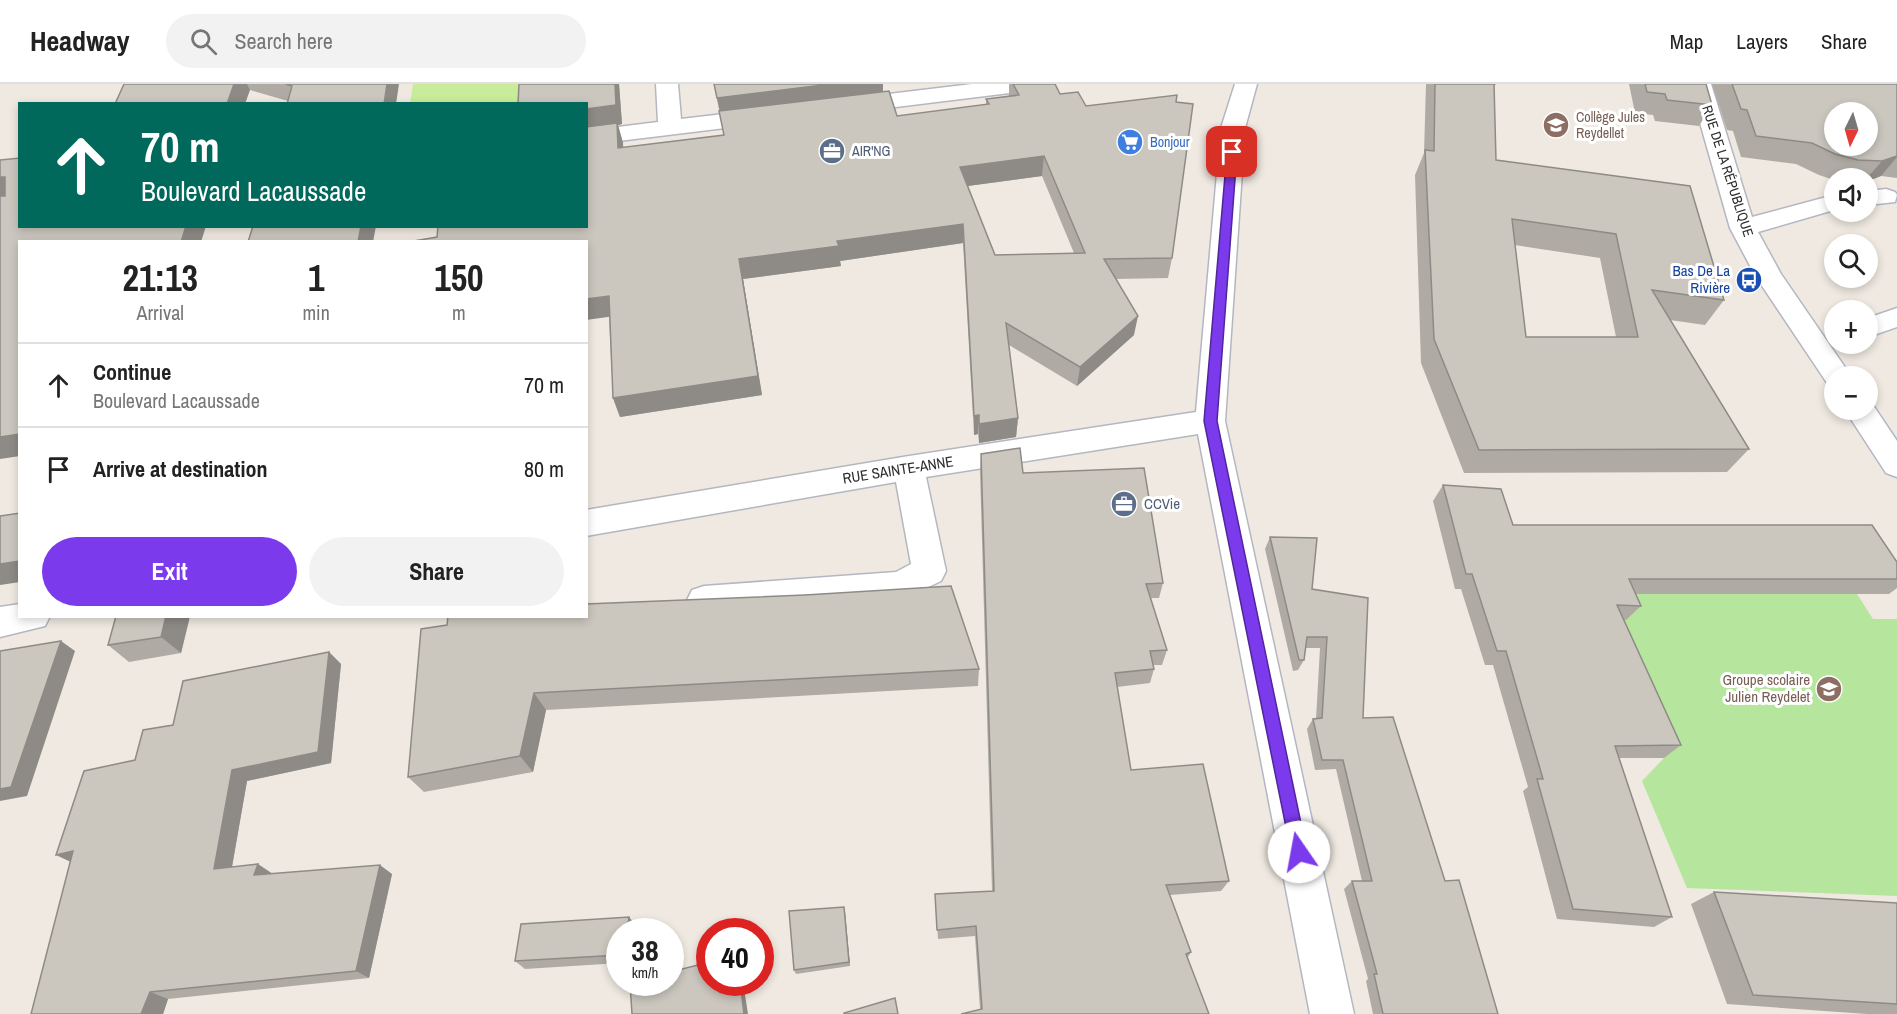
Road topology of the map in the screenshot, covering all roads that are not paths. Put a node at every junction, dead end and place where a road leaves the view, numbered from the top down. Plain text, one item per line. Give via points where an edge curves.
1 (667, 84) edge
2 (1027, 84) edge
3 (1222, 84) edge
4 (1246, 84) edge
5 (1700, 84) edge
6 (820, 110) edge
7 (786, 114) edge
8 (670, 128) junction
9 (1233, 128) junction
10 (588, 138) edge
11 (1824, 205) edge
12 (1743, 228) junction
13 (1897, 317) edge
14 (1878, 324) edge
15 (1824, 342) edge
16 (1867, 420) edge
17 (1210, 421) junction
18 (1897, 465) edge
19 (909, 468) junction
20 (588, 523) edge
21 (675, 602) edge
22 (22, 618) edge
23 (0, 622) edge
24 (1332, 1014) edge

1 - 8 street
2 - 6 street
3 - 9 street
4 - 9 street
5 - 12 street, RUE DE LA RÉPUBLIQUE
7 - 8 street
8 - 10 street
9 - 17 street
11 - 12 street
12 - 15 street, RUE DE LA RÉPUBLIQUE via 1769,277
13 - 14 street
16 - 18 street
17 - 19 street, RUE SAINTE-ANNE
17 - 24 street
19 - 20 street, RUE SAINTE-ANNE
19 - 21 street via 929,572 901,586
22 - 23 street

